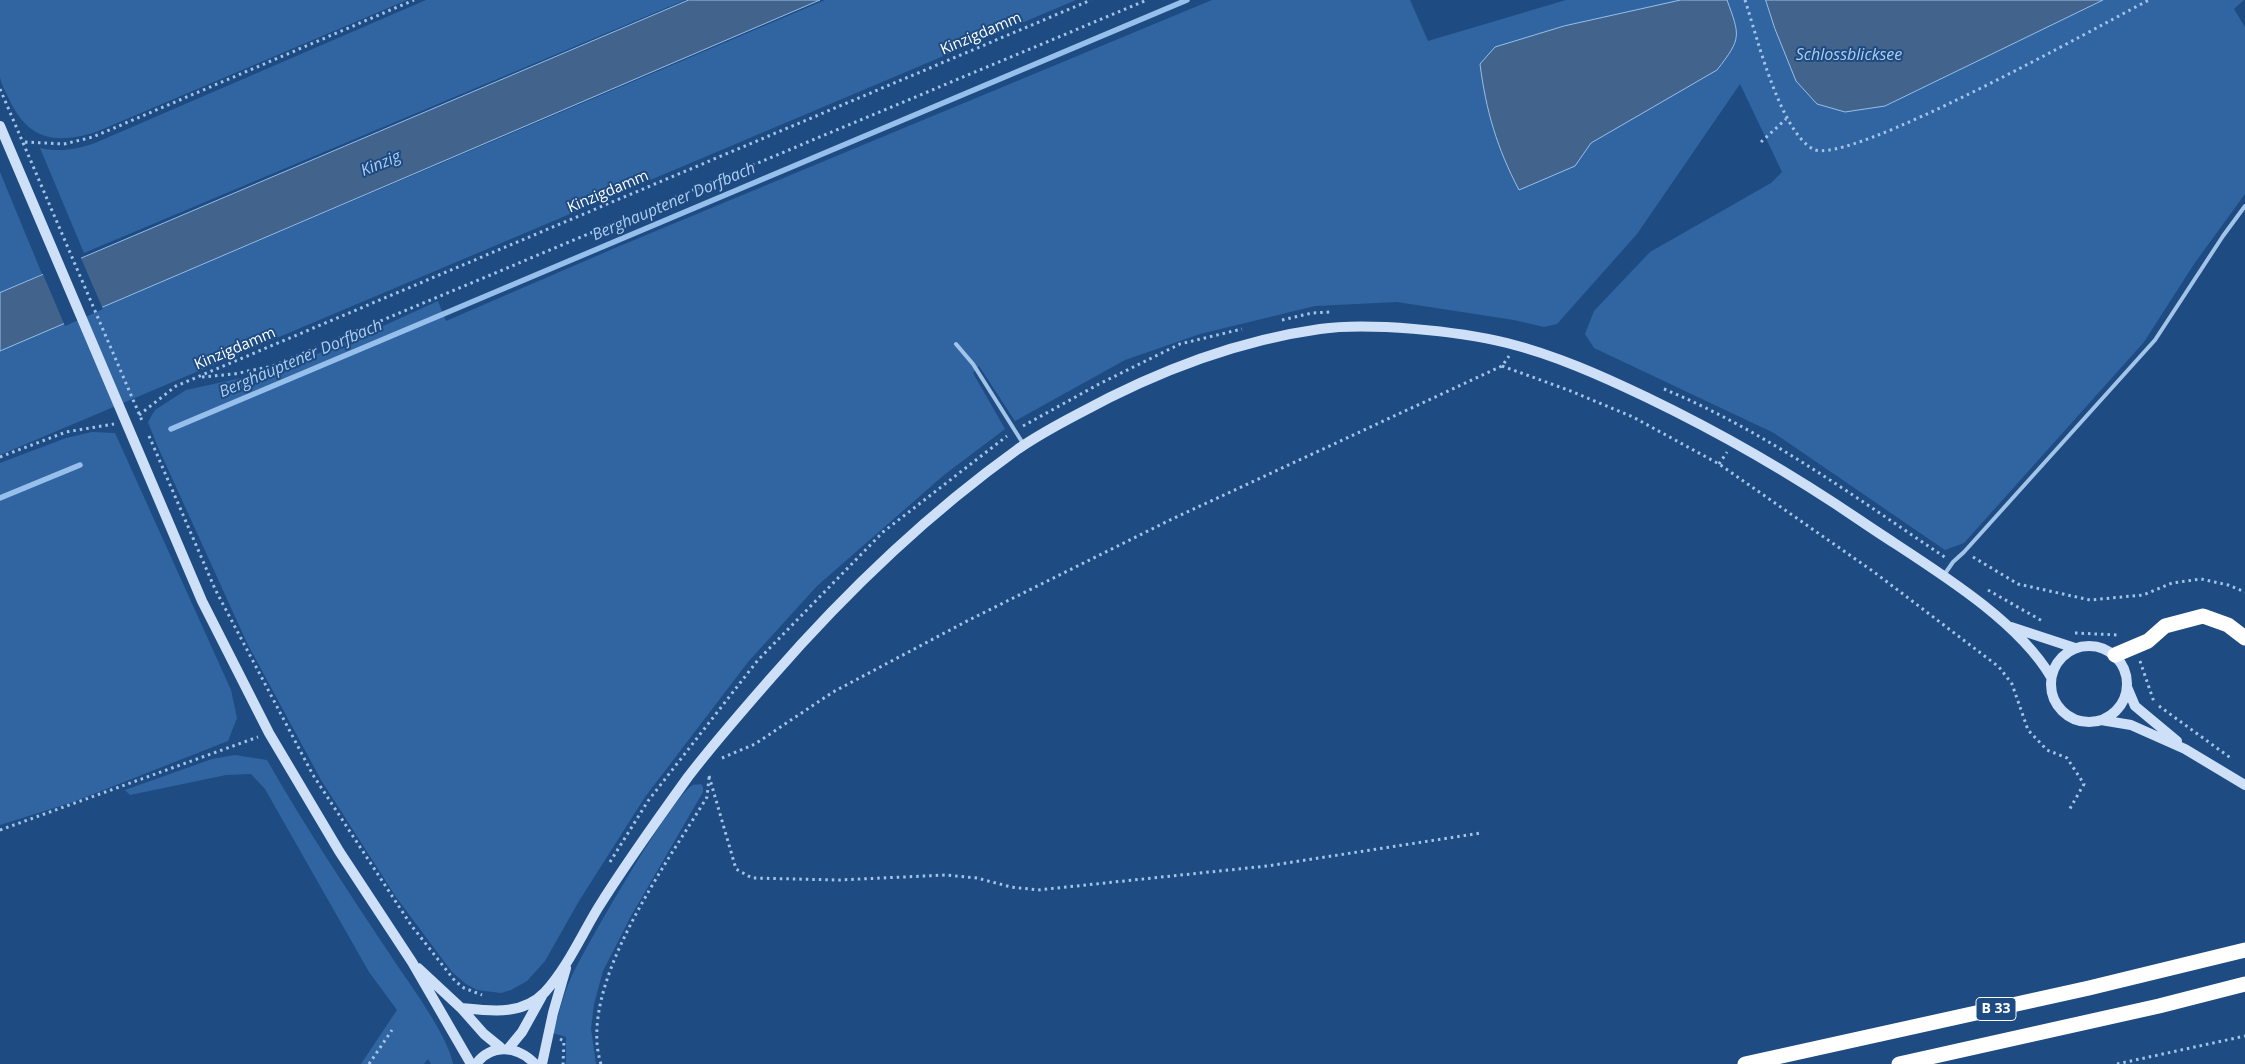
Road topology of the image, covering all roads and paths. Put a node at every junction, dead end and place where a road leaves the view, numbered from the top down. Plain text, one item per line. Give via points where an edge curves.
1 (414, 0) edge
2 (1090, 0) edge
3 (1147, 0) edge
4 (1745, 0) edge
5 (2149, 0) edge
6 (1786, 119) junction
7 (0, 126) edge
8 (24, 142) dead end
9 (1761, 142) dead end
10 (28, 151) dead end
11 (2245, 206) edge
12 (1339, 312) dead end
13 (1274, 322) dead end
14 (1246, 328) dead end
15 (956, 344) dead end
16 (1516, 346) junction
17 (1502, 366) junction
18 (199, 377) junction
19 (1658, 386) dead end
20 (140, 414) junction
21 (124, 417) junction
22 (1014, 431) junction
23 (1024, 445) junction
24 (0, 457) edge
25 (1964, 552) junction
26 (1953, 562) junction
27 (1943, 577) junction
28 (1984, 587) dead end
29 (2245, 592) edge
30 (2003, 623) junction
31 (2048, 624) dead end
32 (2073, 632) dead end
33 (2245, 638) edge
34 (2075, 648) junction
35 (2136, 648) junction
36 (2115, 656) junction
37 (2051, 677) junction
38 (2127, 687) junction
39 (2102, 720) junction
40 (269, 733) junction
41 (2186, 749) junction
42 (2237, 763) dead end
43 (700, 768) junction
44 (709, 776) junction
45 (2245, 785) edge
46 (2068, 812) dead end
47 (0, 830) edge
48 (1481, 834) dead end
49 (607, 865) dead end
50 (2245, 950) edge
51 (568, 960) junction
52 (412, 962) junction
53 (2245, 984) edge
54 (542, 995) junction
55 (492, 998) dead end
56 (461, 1008) junction
57 (392, 1030) dead end
58 (2245, 1036) edge
59 (503, 1049) junction
60 (369, 1064) edge
61 (471, 1064) edge
62 (476, 1064) edge
63 (535, 1064) edge
64 (542, 1064) edge
65 (601, 1064) edge
66 (1746, 1064) edge
67 (1899, 1064) edge
68 (2117, 1064) edge

1 - 8 path via 93,138 64,144
2 - 18 path, Kinzigdamm
3 - 18 path via 273,366
4 - 6 path
5 - 6 path via 1912,123 1832,151 1814,151 1799,140
6 - 9 path
7 - 21 street
10 - 20 path
11 - 25 lane via 2155,340
12 - 13 path via 1312,313
14 - 22 path via 1180,344
15 - 22 lane via 973,364
16 - 17 path
16 - 23 street via 1443,333 1376,327 1323,328 1202,357 1155,375
16 - 27 street via 1610,380 1728,438 1829,500
17 - 43 path via 1170,520 969,620 833,692 756,744
17 - 46 path via 1633,417 1719,464 1874,572 1999,667 2012,684 2028,730 2047,750 2067,758 2084,784
18 - 20 path, Kinzigdamm via 176,386
19 - 26 path via 1793,456
20 - 55 path via 215,589 313,775 410,925 455,981 464,988
21 - 24 path via 66,432
21 - 40 street via 202,601
22 - 23 lane
22 - 49 path via 883,532 758,660 648,801
23 - 43 street via 954,497 861,580 810,633
25 - 26 lane
25 - 29 path via 2018,584 2090,600 2143,595 2172,583 2201,579
26 - 27 lane
27 - 30 street
28 - 31 path
30 - 34 street
30 - 37 street via 2039,657
32 - 35 path via 2130,636
33 - 35 highway via 2228,625 2203,616 2165,626
34 - 36 street via 2096,646
34 - 37 street via 2064,655
35 - 36 highway
35 - 42 path via 2152,700
36 - 38 street via 2126,675
37 - 39 street via 2051,690 2064,713 2088,722
38 - 39 street via 2119,707
38 - 41 street via 2135,706
39 - 41 street via 2131,725
40 - 47 path
40 - 52 street via 339,851
41 - 45 street
43 - 44 path
43 - 51 street via 622,873
44 - 48 path via 736,869 752,878 839,880 946,875 1038,890 1267,866
44 - 65 path via 707,797 633,919 610,968 599,1001 596,1030
50 - 66 highway, B 33
51 - 54 street
51 - 64 street via 552,1013
52 - 56 street
52 - 61 street
53 - 67 highway, B 33
54 - 56 street via 514,1010 499,1012
54 - 59 street via 522,1032
56 - 59 street via 484,1034
57 - 60 path
58 - 68 path
59 - 62 street via 488,1053
59 - 63 street via 528,1056

